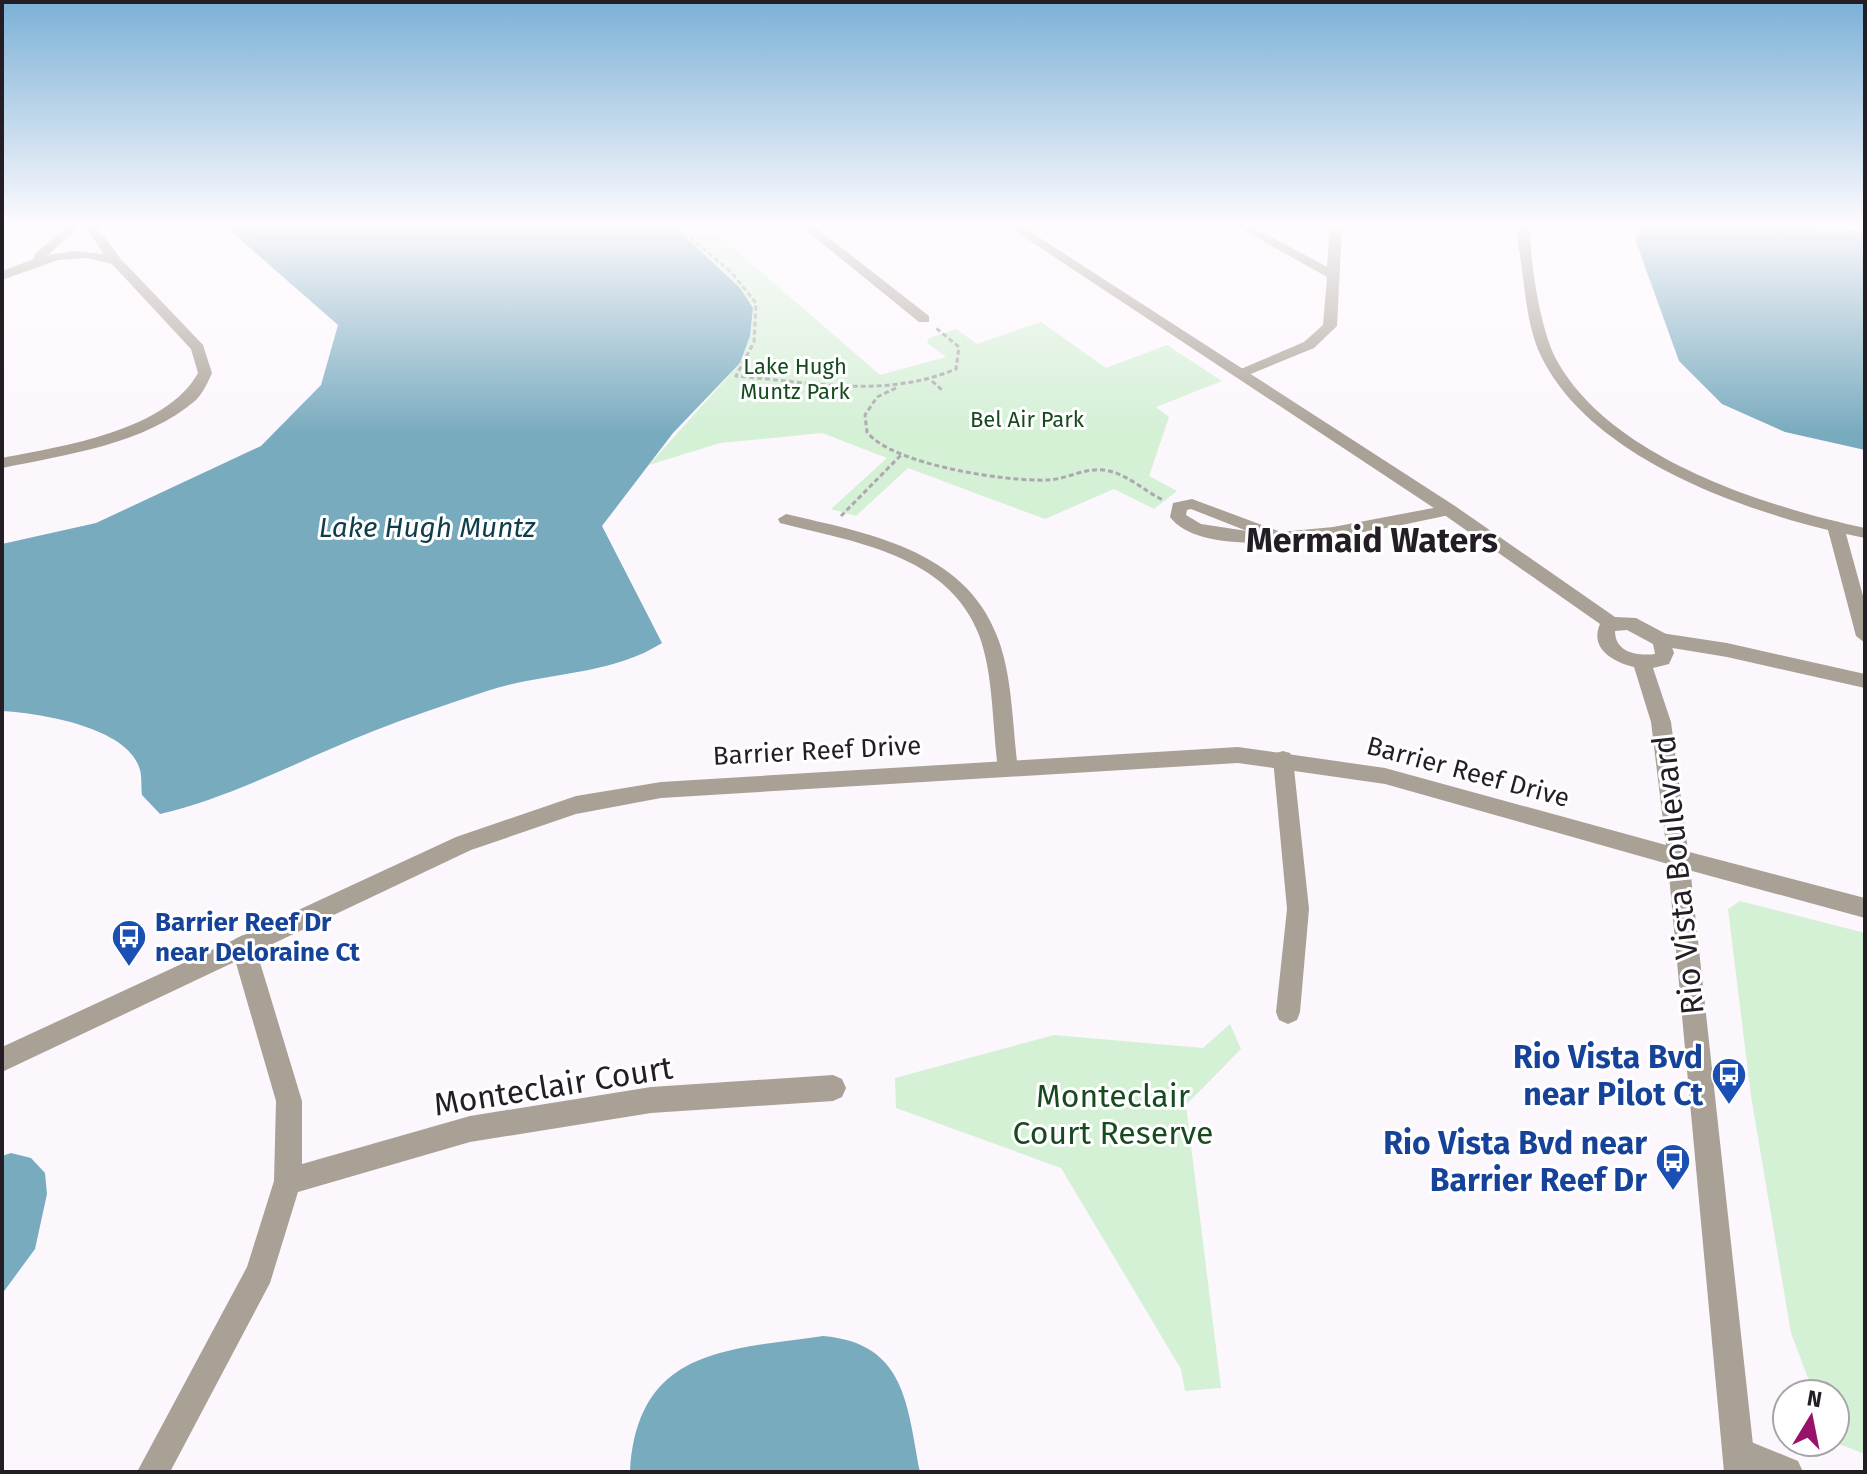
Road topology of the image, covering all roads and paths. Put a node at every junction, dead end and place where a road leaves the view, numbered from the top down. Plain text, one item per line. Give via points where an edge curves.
1 (148, 296) edge
2 (750, 296) edge
3 (895, 296) edge
4 (1121, 296) edge
5 (1333, 296) edge
6 (1535, 296) edge
7 (924, 319) joint
8 (1241, 374) junction
9 (736, 376) junction
10 (728, 377) dead end
11 (932, 381) junction
12 (898, 387) junction
13 (943, 391) dead end
14 (902, 454) junction
15 (2, 463) edge
16 (1179, 507) joint
17 (1449, 510) junction
18 (786, 519) dead end
19 (1836, 528) junction
20 (829, 530) junction
21 (1865, 533) edge
22 (1612, 624) junction
23 (1865, 636) edge
24 (1661, 640) junction
25 (1642, 663) junction
26 (1865, 681) edge
27 (1283, 759) junction
28 (1008, 768) junction
29 (1678, 858) junction
30 (1865, 908) edge
31 (243, 946) junction
32 (1288, 1012) dead end
33 (2, 1060) edge
34 (833, 1088) dead end
35 (288, 1181) junction
36 (1740, 1463) edge
37 (153, 1472) edge
38 (1787, 1472) edge

1 - 15 street via 203,355 200,384 164,415 124,434
2 - 9 path via 756,303 754,342
3 - 7 street
4 - 8 street
5 - 8 street via 1325,334
6 - 19 street via 1547,356 1590,412 1674,468 1738,496
7 - 11 path via 959,347 956,369
8 - 17 street
9 - 10 path
9 - 12 path
11 - 12 path
11 - 13 path
12 - 14 path via 881,393 866,409 864,425 870,436
14 - 16 path via 1022,479 1109,471
14 - 20 path
16 - 17 street via 1178,517 1186,526 1254,539 1312,536
17 - 22 street
18 - 20 street
19 - 21 street
19 - 23 street
20 - 28 street via 878,541 934,567 967,595 989,636
22 - 24 street via 1640,626
22 - 25 street via 1604,634 1612,650
24 - 25 street via 1662,659
24 - 26 street
25 - 29 street, Rio Vista Boulevard via 1661,722
27 - 28 street, Barrier Reef Drive via 1200,755
27 - 29 street, Barrier Reef Drive via 1385,776
27 - 32 street via 1298,909
28 - 31 street, Barrier Reef Drive via 704,785 576,805 464,843
29 - 30 street, Barrier Reef Drive
29 - 36 street, Rio Vista Boulevard
31 - 33 street, Barrier Reef Drive
31 - 35 street via 289,1101
34 - 35 street, Monteclair Court via 651,1100 470,1129
35 - 37 street via 260,1273
36 - 38 street

